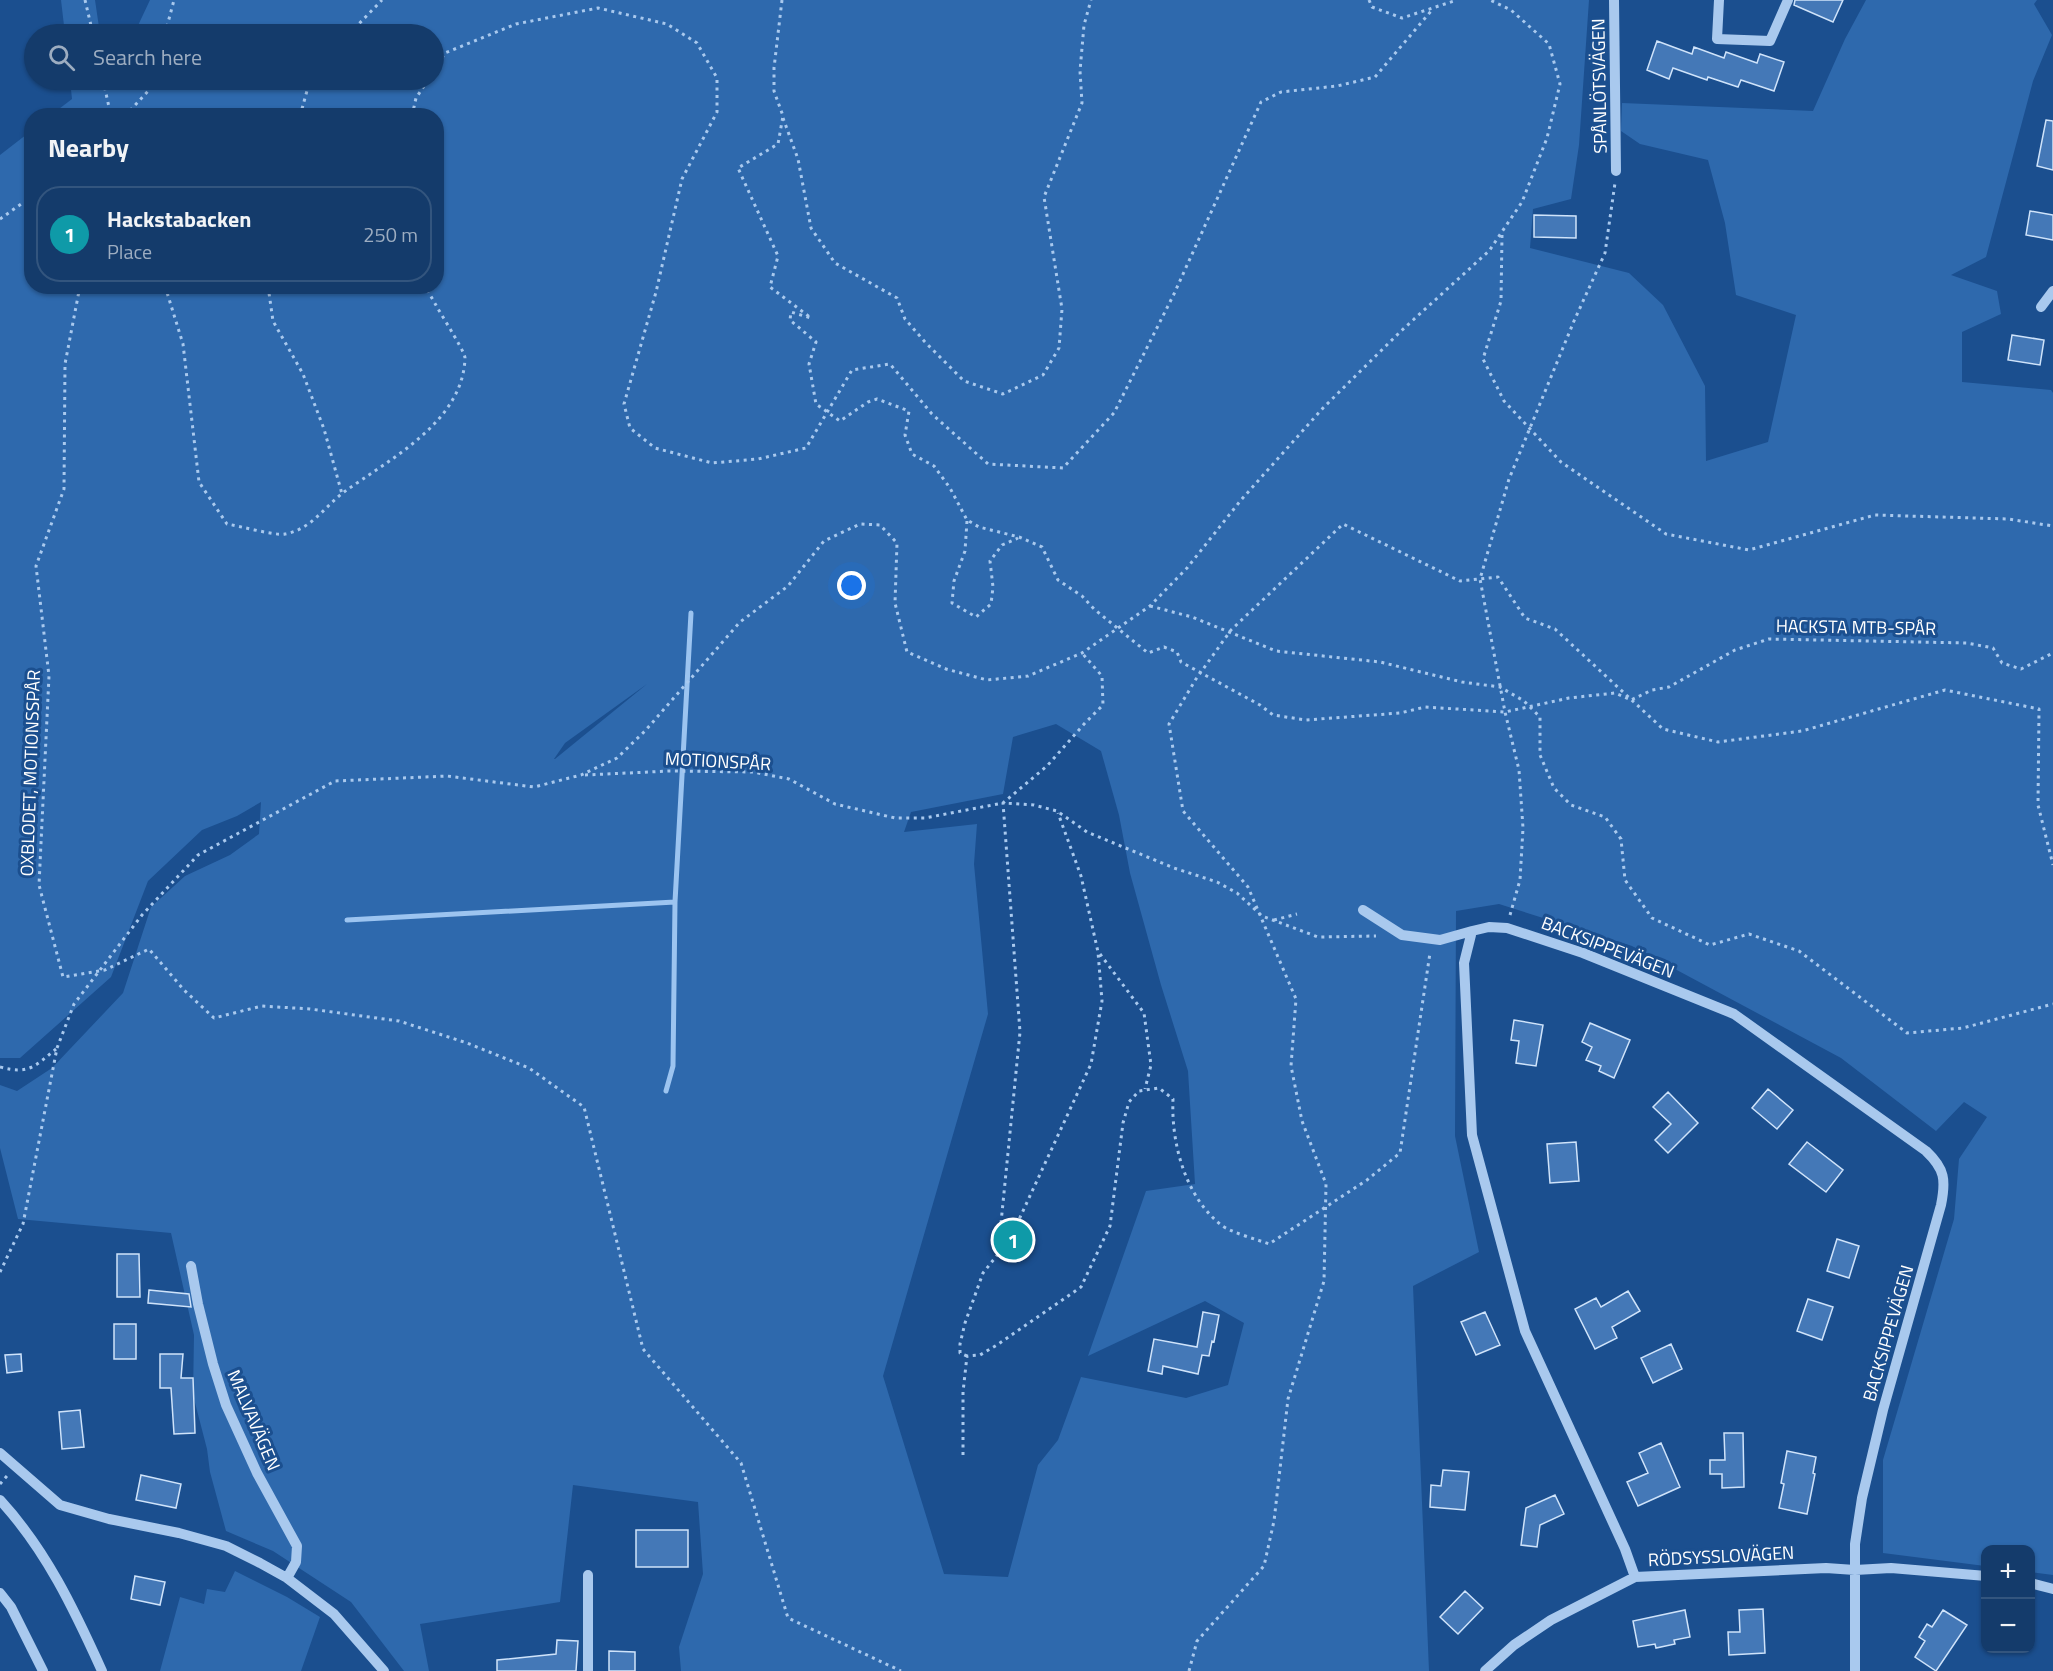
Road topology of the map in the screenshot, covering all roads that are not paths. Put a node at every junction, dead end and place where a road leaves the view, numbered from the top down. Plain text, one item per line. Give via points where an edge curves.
1 (1614, 0) edge
2 (1719, 0) edge
3 (1788, 0) edge
4 (1616, 171) road end
5 (2053, 291) edge
6 (2041, 307) dead end
7 (1364, 910) dead end
8 (1473, 931) junction
9 (191, 1266) dead end
10 (0, 1453) edge
11 (0, 1500) edge
12 (1855, 1570) junction
13 (588, 1575) dead end
14 (1981, 1575) edge
15 (1635, 1577) junction
16 (287, 1578) junction
17 (2035, 1584) edge
18 (2053, 1589) edge
19 (0, 1593) edge
20 (43, 1671) edge
21 (102, 1671) edge
22 (384, 1671) edge
23 (588, 1671) edge
24 (1485, 1671) edge
25 (1855, 1671) edge

1 - 4 street, SPÅNLÖTSVÄGEN
2 - 3 street via 1717,39 1770,41
5 - 6 street
7 - 8 street, BACKSIPPEVÄGEN via 1402,935 1440,940
8 - 12 street, BACKSIPPEVÄGEN via 1507,928 1583,952 1734,1014 1935,1159 1945,1180 1941,1205 1862,1498
8 - 15 street via 1464,963 1472,1135 1525,1331
9 - 16 street, MALVAVÄGEN via 226,1405 297,1546 296,1562
10 - 16 street via 60,1505 226,1546
11 - 21 street via 24,1526 53,1569
12 - 14 street, RÖDSYSSLOVÄGEN via 1891,1568
12 - 15 street, RÖDSYSSLOVÄGEN
12 - 25 street, BACKSIPPEVÄGEN
13 - 23 street
15 - 24 street, RÖDSYSSLOVÄGEN via 1551,1620
16 - 22 street via 334,1614
17 - 18 street
19 - 20 street

